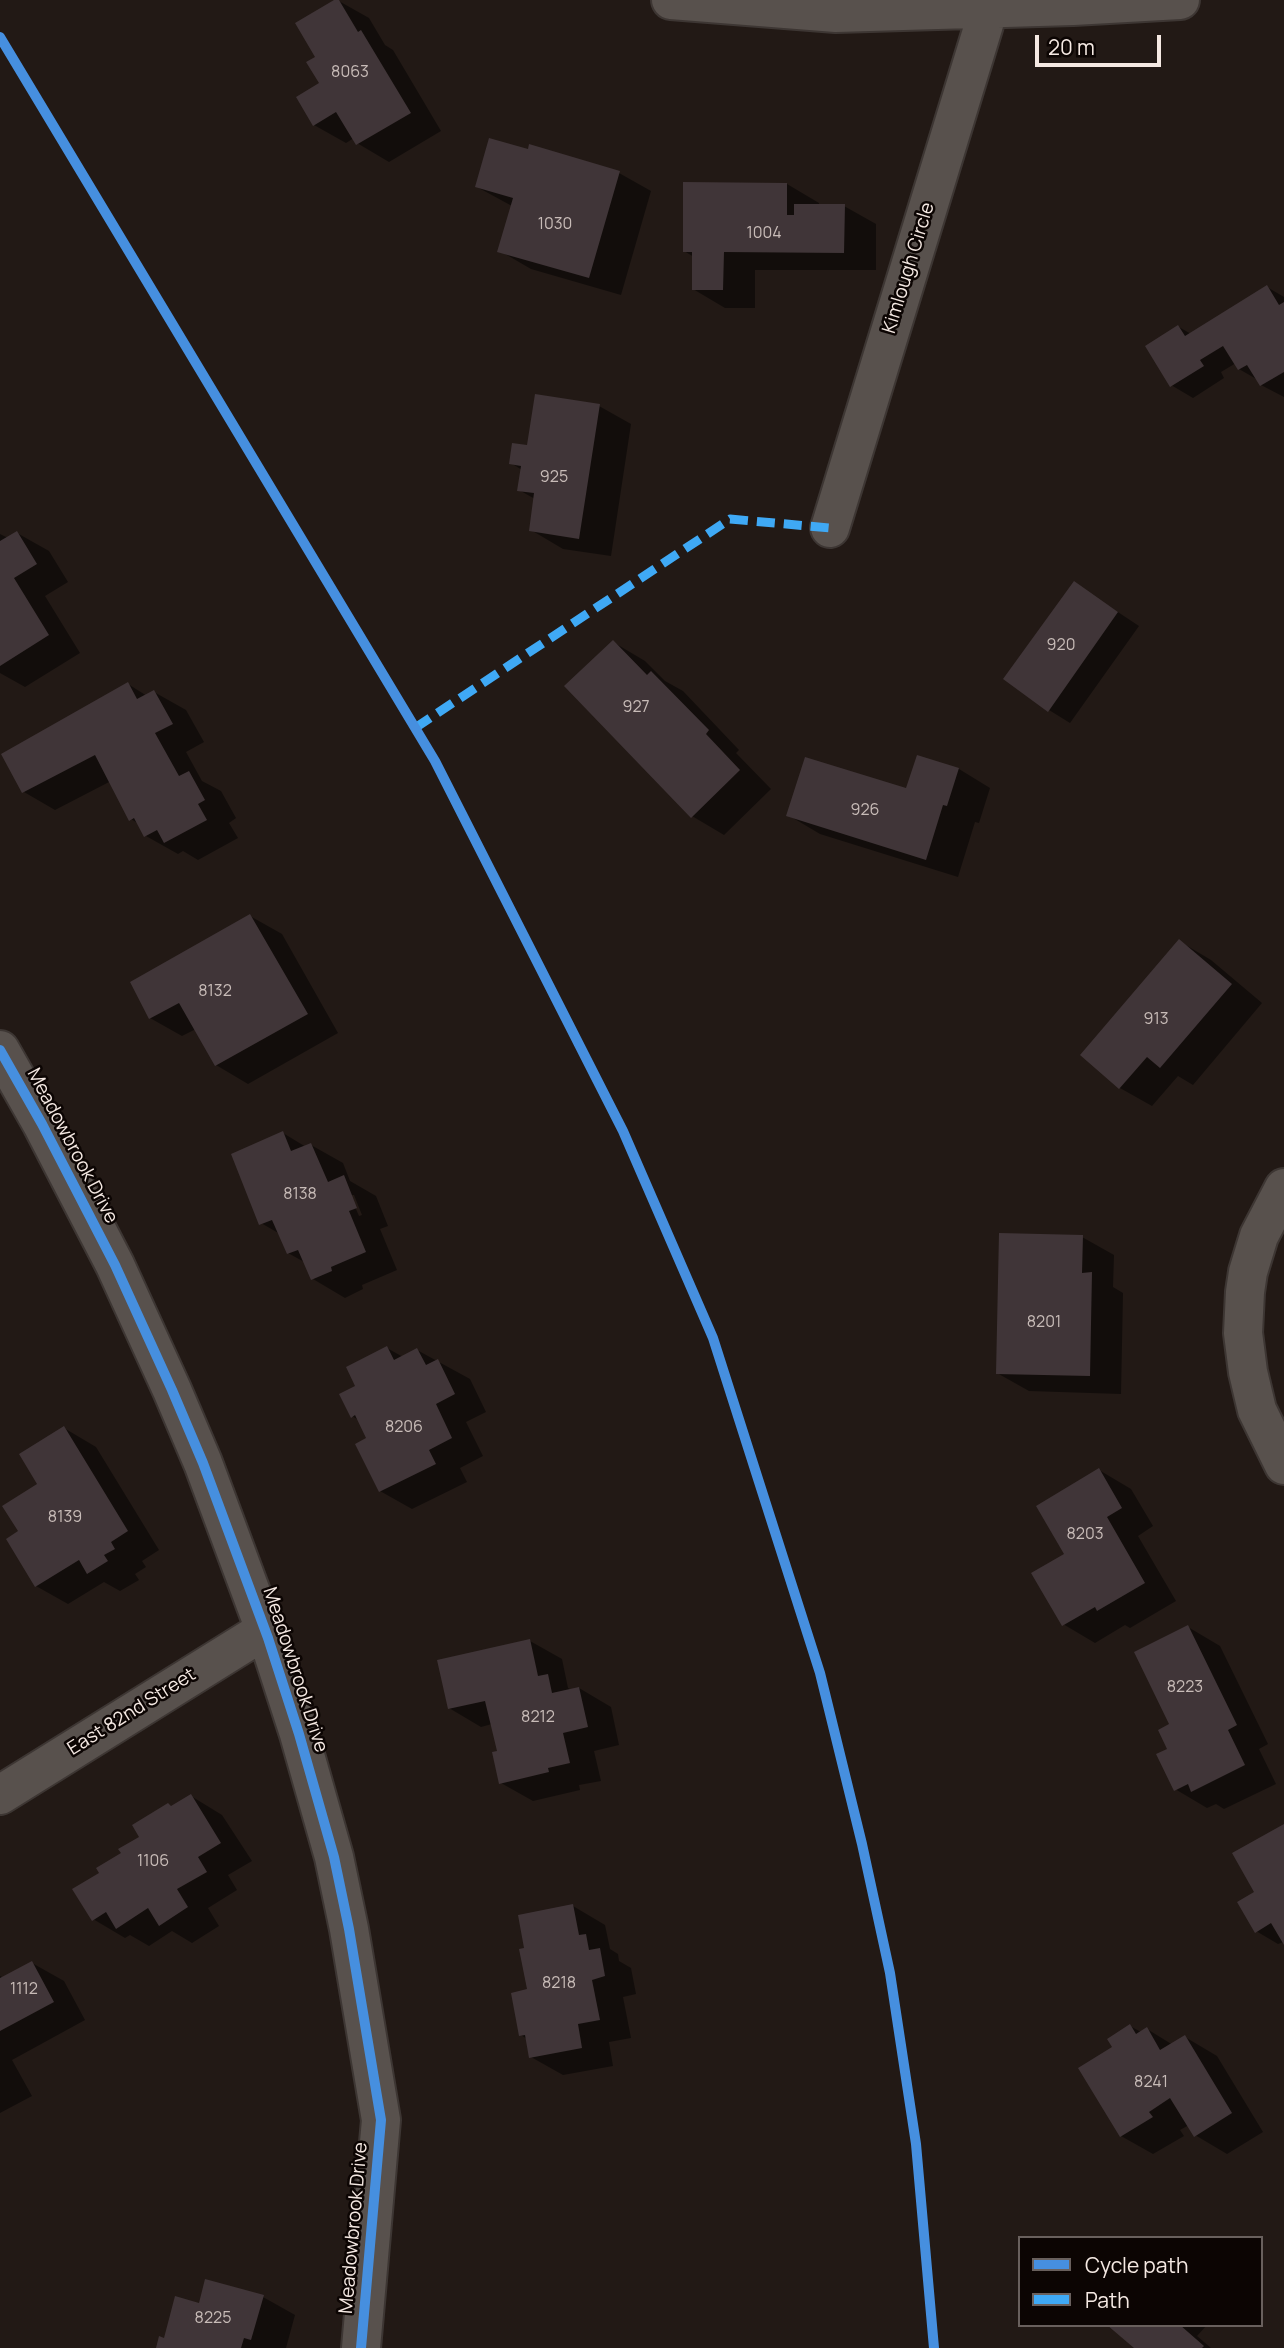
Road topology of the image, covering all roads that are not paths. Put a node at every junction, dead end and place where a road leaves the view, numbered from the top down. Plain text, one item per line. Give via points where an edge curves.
1 (671, 0) edge
2 (1180, 0) edge
3 (989, 8) junction
4 (830, 528) dead end
5 (0, 1050) edge
6 (1284, 1188) edge
7 (1284, 1465) edge
8 (265, 1630) junction
9 (0, 1795) edge
10 (361, 2348) edge

1 - 3 street via 836,13
2 - 3 street
3 - 4 street, Kimlough Circle
5 - 8 street, Meadowbrook Drive via 131,1299 203,1463
6 - 7 street via 1259,1236 1248,1272 1243,1333 1257,1410
8 - 9 street, East 82nd Street
8 - 10 street, Meadowbrook Drive via 334,1857 381,2120

